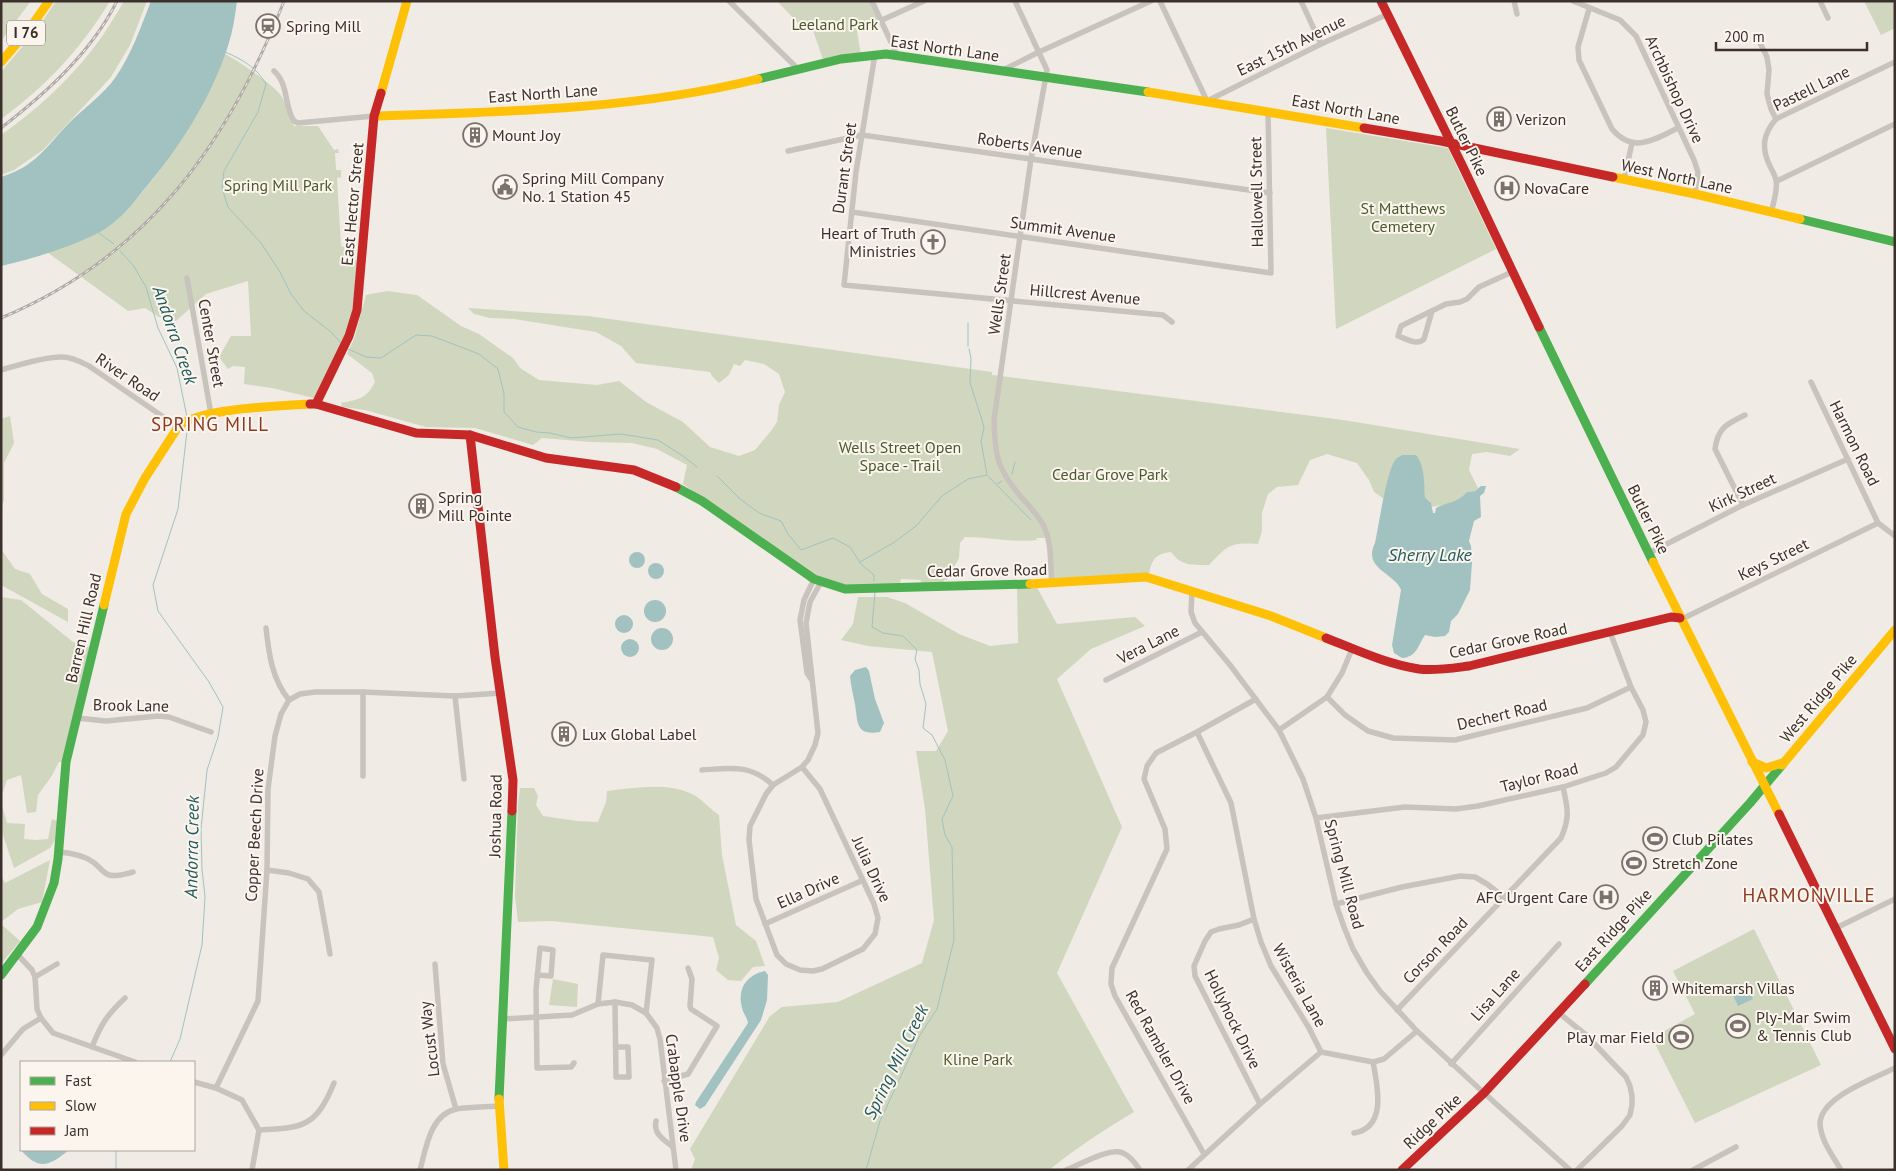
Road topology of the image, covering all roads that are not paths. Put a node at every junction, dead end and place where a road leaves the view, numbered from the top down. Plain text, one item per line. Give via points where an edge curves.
1 (43, 1) edge
2 (49, 1) edge
3 (407, 1) edge
4 (729, 1) edge
5 (872, 1) edge
6 (924, 1) edge
7 (1015, 1) edge
8 (1150, 1) edge
9 (1160, 1) edge
10 (1301, 1) edge
11 (1381, 1) edge
12 (1514, 1) edge
13 (1573, 1) edge
14 (1820, 1) edge
15 (1589, 9) junction
16 (1388, 14) junction
17 (1517, 14) dead end
18 (1828, 18) dead end
19 (882, 20) junction
20 (1758, 39) dead end
21 (1321, 44) junction
22 (1039, 52) junction
23 (1, 53) edge
24 (875, 54) junction
25 (897, 55) junction
26 (1, 62) edge
27 (1895, 62) edge
28 (798, 69) junction
29 (274, 71) dead end
30 (1002, 71) junction
31 (1046, 77) junction
32 (1207, 101) junction
33 (1268, 111) junction
34 (374, 116) junction
35 (1776, 119) junction
36 (1895, 124) edge
37 (1678, 128) junction
38 (862, 135) junction
39 (1452, 143) junction
40 (1632, 143) junction
41 (788, 151) dead end
42 (1031, 159) junction
43 (1624, 179) junction
44 (1776, 181) junction
45 (1270, 193) junction
46 (1695, 194) junction
47 (852, 212) junction
48 (1771, 213) junction
49 (1021, 237) junction
50 (1895, 242) edge
51 (1512, 272) junction
52 (1271, 273) joint
53 (187, 278) dead end
54 (844, 285) joint
55 (1011, 302) junction
56 (1432, 311) junction
57 (1172, 322) dead end
58 (1, 370) edge
59 (1810, 382) dead end
60 (316, 404) junction
61 (211, 414) junction
62 (1745, 414) dead end
63 (178, 427) junction
64 (470, 435) junction
65 (1848, 459) junction
66 (1743, 506) junction
67 (1878, 523) junction
68 (1895, 536) edge
69 (1649, 554) junction
70 (818, 580) junction
71 (1052, 583) junction
72 (1192, 592) junction
73 (1680, 618) junction
74 (266, 628) dead end
75 (1895, 630) edge
76 (1202, 632) junction
77 (1610, 632) junction
78 (1352, 649) junction
79 (1106, 680) dead end
80 (1631, 688) junction
81 (363, 692) junction
82 (501, 694) junction
83 (454, 696) junction
84 (1327, 697) junction
85 (1256, 699) junction
86 (289, 700) junction
87 (77, 718) junction
88 (1279, 730) junction
89 (212, 732) dead end
90 (1197, 732) junction
91 (1752, 762) junction
92 (1785, 762) junction
93 (802, 766) junction
94 (702, 770) dead end
95 (363, 776) dead end
96 (464, 779) dead end
97 (773, 785) junction
98 (1765, 786) junction
99 (1563, 787) junction
100 (1316, 818) junction
101 (59, 852) junction
102 (267, 870) junction
103 (133, 872) dead end
104 (862, 881) junction
105 (1505, 898) junction
106 (1895, 899) edge
107 (1336, 904) junction
108 (1254, 919) junction
109 (765, 924) junction
110 (1836, 928) junction
111 (1560, 944) dead end
112 (17, 954) junction
113 (330, 954) dead end
114 (57, 964) dead end
115 (435, 964) dead end
116 (688, 968) dead end
117 (1, 975) edge
118 (537, 975) junction
119 (35, 977) junction
120 (125, 998) dead end
121 (615, 1002) junction
122 (598, 1004) junction
123 (1397, 1010) junction
124 (646, 1012) junction
125 (1559, 1013) junction
126 (41, 1018) junction
127 (536, 1019) junction
128 (502, 1020) junction
129 (1417, 1030) junction
130 (92, 1047) junction
131 (616, 1047) junction
132 (1895, 1049) edge
133 (1321, 1052) junction
134 (1, 1055) edge
135 (132, 1061) edge
136 (1373, 1062) junction
137 (574, 1063) dead end
138 (1451, 1064) junction
139 (1895, 1068) edge
140 (664, 1081) junction
141 (195, 1082) edge
142 (334, 1084) dead end
143 (216, 1088) junction
144 (1484, 1093) junction
145 (1260, 1104) junction
146 (499, 1106) junction
147 (456, 1110) junction
148 (656, 1121) dead end
149 (259, 1130) junction
150 (1354, 1133) dead end
151 (673, 1147) junction
152 (1736, 1147) dead end
153 (1204, 1154) junction
154 (252, 1170) edge
155 (420, 1170) edge
156 (504, 1170) edge
157 (676, 1170) edge
158 (1066, 1170) edge
159 (1140, 1170) edge
160 (1188, 1170) edge
161 (1402, 1170) edge
162 (1570, 1170) edge
163 (1577, 1170) edge
164 (1693, 1170) edge
165 (1841, 1170) edge

1 - 23 main road, I 76
2 - 26 main road, I 76
3 - 34 main road, East Hector Street
4 - 28 street
5 - 19 street
6 - 19 street
7 - 22 street, Wells Street
8 - 22 street
9 - 32 street
10 - 21 street
11 - 16 main road, Butler Pike
12 - 17 street
13 - 15 street, Archbishop Drive
14 - 18 street
15 - 37 street, Archbishop Drive via 1620,20 1636,36
15 - 40 street via 1578,48 1579,60 1612,129
16 - 21 street, East 15th Avenue
16 - 39 main road, Butler Pike
19 - 25 street
20 - 35 street via 1767,57 1767,94
21 - 32 street, East 15th Avenue
22 - 30 street
22 - 31 street, Wells Street via 1047,70
24 - 25 main road, East North Lane
24 - 28 main road, East North Lane
24 - 38 street, Durant Street
25 - 30 main road, East North Lane
27 - 35 street, Pastell Lane
28 - 34 main road, East North Lane via 680,95 508,111
29 - 34 street via 283,84 294,121 298,123
30 - 31 main road, East North Lane
31 - 32 main road, East North Lane
31 - 42 street, Wells Street
32 - 33 main road, East North Lane
33 - 39 main road, East North Lane
33 - 45 street, Hallowell Street
34 - 60 main road, East Hector Street via 357,310 349,336
35 - 44 street, Pastell Lane via 1763,145
36 - 44 street
37 - 40 street via 1650,142
37 - 46 street, Archbishop Drive via 1698,172
38 - 41 street, Roberts Avenue
38 - 42 street, Roberts Avenue
38 - 47 street, Durant Street
39 - 43 main road, West North Lane
39 - 51 main road, Butler Pike
40 - 43 street
42 - 45 street, Roberts Avenue
42 - 49 street, Wells Street
43 - 46 main road, West North Lane
44 - 48 street
45 - 52 street, Hallowell Street
46 - 48 main road, West North Lane
47 - 49 street, Summit Avenue
47 - 54 street, Durant Street
48 - 50 main road, West North Lane
49 - 52 street, Summit Avenue
49 - 55 street, Wells Street
51 - 56 street via 1479,287 1467,299
51 - 69 main road, Butler Pike
53 - 61 street, Center Street
54 - 55 street, Hillcrest Avenue
55 - 57 street, Hillcrest Avenue via 1163,315
55 - 71 street, Wells Street via 994,420 995,448 999,465 1007,478 1045,529
56 - 56 street via 1401,326 1398,336 1421,342
58 - 63 street, River Road via 63,356 74,359
59 - 65 street, Harmon Road
60 - 61 main road, Barren Hill Road
60 - 64 main road, Cedar Grove Road via 416,433
61 - 63 main road, Barren Hill Road via 186,421
62 - 66 street via 1721,428 1715,449
63 - 87 main road, Barren Hill Road via 145,478 124,519
64 - 70 main road, Cedar Grove Road via 546,458 634,470 682,490
64 - 82 main road, Joshua Road
65 - 66 street, Kirk Street
65 - 67 street, Harmon Road
66 - 69 street, Kirk Street
67 - 68 street, Harmon Road
67 - 73 street, Keys Street
69 - 73 main road, Butler Pike
70 - 71 main road, Cedar Grove Road via 845,589
70 - 93 street, Julia Drive via 807,615 818,733 815,745
71 - 72 main road, Cedar Grove Road via 1146,578
72 - 76 street, Spring Mill Road via 1192,618
72 - 78 main road, Cedar Grove Road via 1270,616
73 - 77 main road, Cedar Grove Road via 1672,617
73 - 91 main road, Butler Pike
74 - 86 street via 274,675
75 - 92 main road, West Ridge Pike
76 - 79 street, Vera Lane
76 - 85 street, Spring Mill Road
77 - 78 main road, Cedar Grove Road via 1469,666 1443,669 1420,669 1388,662
77 - 80 street, Taylor Road
78 - 84 street
80 - 84 street, Dechert Road via 1587,708 1455,740 1394,738 1368,731
80 - 99 street, Taylor Road via 1643,710 1646,722 1643,735 1616,767
81 - 83 street
81 - 86 street via 315,692
81 - 95 street
82 - 83 street
82 - 128 main road, Joshua Road via 513,780
83 - 96 street
84 - 88 street
85 - 88 street, Spring Mill Road
85 - 90 street, Red Rambler Drive
86 - 102 street, Copper Beech Drive via 275,736 268,789
87 - 89 street, Brook Lane via 106,721 158,716
87 - 101 main road, Barren Hill Road via 65,767
88 - 100 street, Spring Mill Road via 1303,779
90 - 108 street, Wisteria Lane via 1231,803
90 - 153 street, Red Rambler Drive via 1156,752 1146,766 1144,779 1165,828 1167,849 1112,968 1111,984
91 - 92 main road via 1766,768
91 - 98 main road, Butler Pike
92 - 98 main road, West Ridge Pike
93 - 97 street, Julia Drive
93 - 104 street, Julia Drive via 820,789
94 - 97 street via 741,768 757,773
97 - 109 street, Julia Drive via 756,812 749,840 756,899
98 - 110 main road, Butler Pike
98 - 125 main road, East Ridge Pike
99 - 100 street, Taylor Road via 1456,809 1405,807
99 - 105 street, Corson Road via 1568,821 1561,838
100 - 107 street, Spring Mill Road
101 - 103 street via 84,857 108,875
101 - 112 main road, Barren Hill Road via 54,884 44,912
102 - 113 street via 308,879 319,892
102 - 143 street, Copper Beech Drive via 258,1001
104 - 109 street, Ella Drive
104 - 109 street, Julia Drive via 878,918 875,934 863,949 822,969 800,970 786,964 777,955
105 - 107 street via 1475,877 1460,876
105 - 123 street, Corson Road
106 - 110 street
107 - 123 street, Spring Mill Road via 1353,949 1380,992
108 - 133 street, Wisteria Lane via 1270,966
108 - 145 street, Hollyhock Drive via 1211,932 1194,966 1195,976
110 - 132 main road, Butler Pike
111 - 138 street, Lisa Lane
112 - 117 main road, Barren Hill Road
112 - 119 street via 30,966
114 - 119 street
115 - 147 street, Locust Way via 443,1064
116 - 140 street via 692,978 691,1009 717,1026 688,1074
118 - 118 street via 551,976 554,950 540,948
118 - 127 street
119 - 126 street via 36,1004
120 - 130 street via 101,1025
121 - 122 street
121 - 124 street
121 - 131 street
122 - 124 street via 603,955 652,960
122 - 127 street via 572,1016
123 - 129 street, Spring Mill Road
124 - 140 street, Crabapple Drive via 660,1039
125 - 144 main road, East Ridge Pike
125 - 163 street via 1586,1035 1626,1077 1632,1096 1630,1115 1622,1126
126 - 130 street via 56,1035
126 - 134 street via 25,1028
127 - 128 street
127 - 137 street via 537,1068 571,1067
128 - 146 main road, Joshua Road
129 - 136 street via 1384,1059
129 - 138 street, Spring Mill Road
130 - 135 street
131 - 131 street via 628,1047 629,1077 616,1077
133 - 136 street
133 - 145 street, Wisteria Lane
136 - 150 street via 1379,1103 1371,1123 1362,1132
138 - 144 street, Spring Mill Road
139 - 165 street via 1837,1098 1821,1116 1822,1133
140 - 151 street, Crabapple Drive
141 - 143 street
142 - 149 street via 310,1122 285,1129
143 - 149 street via 242,1100
144 - 161 main road, Ridge Pike
144 - 162 street, Spring Mill Road
145 - 153 street, Wisteria Lane
146 - 147 street
146 - 156 main road, Joshua Road
147 - 155 street via 444,1115 434,1126
148 - 151 street via 659,1137
149 - 154 street
151 - 157 street, Crabapple Drive
152 - 164 street
153 - 160 street, Wisteria Lane
158 - 159 street via 1114,1151 1123,1153

